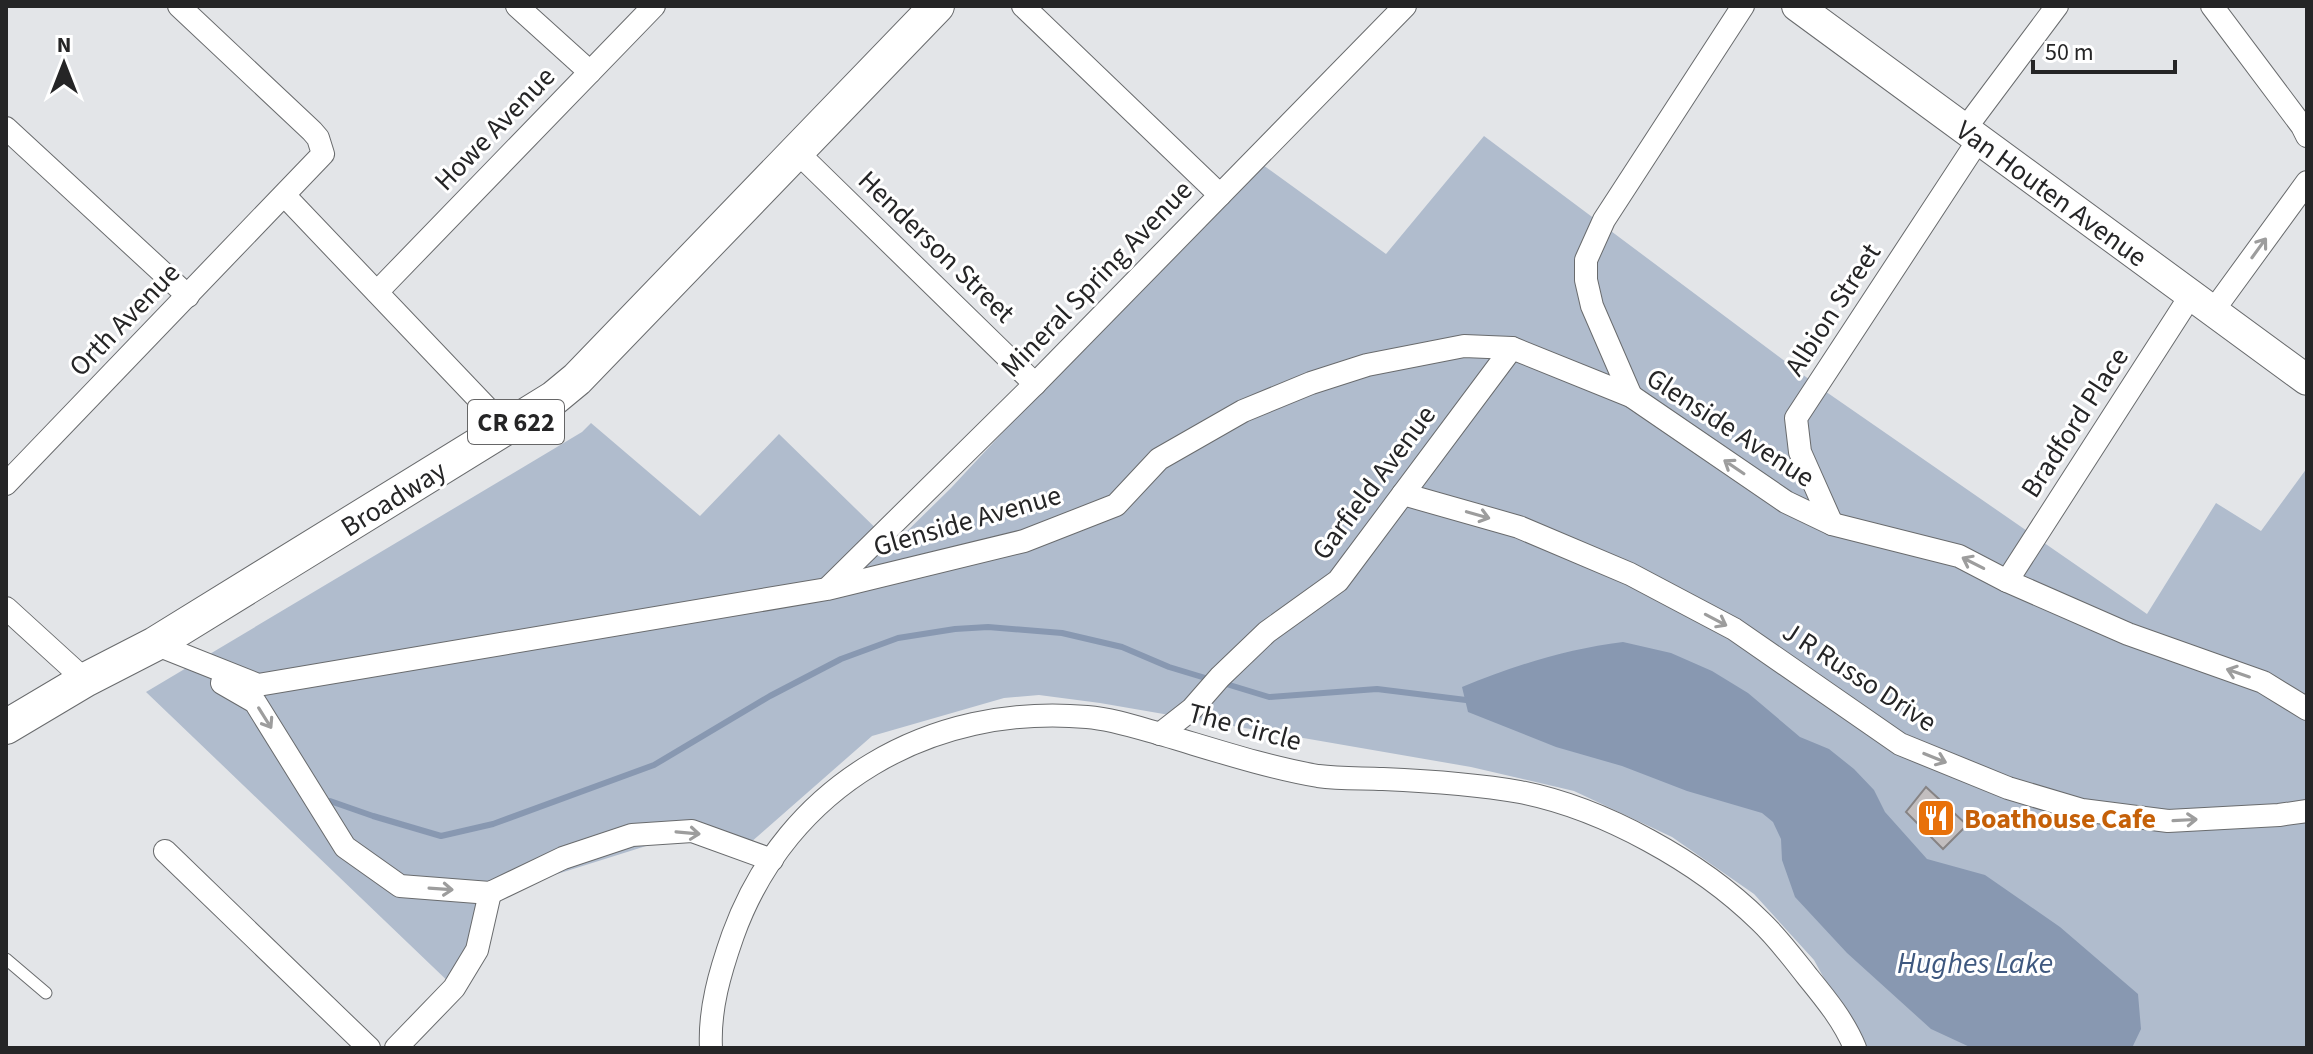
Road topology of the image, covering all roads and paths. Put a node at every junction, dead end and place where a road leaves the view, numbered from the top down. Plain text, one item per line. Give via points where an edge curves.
1 (179, 6) edge
2 (517, 6) edge
3 (654, 6) edge
4 (937, 6) edge
5 (1023, 6) edge
6 (1405, 6) edge
7 (1743, 6) edge
8 (1797, 6) edge
9 (2057, 6) edge
10 (2212, 6) edge
11 (590, 72) junction
12 (6, 128) edge
13 (1972, 134) junction
14 (2307, 136) edge
15 (797, 152) junction
16 (2307, 182) edge
17 (1220, 195) junction
18 (285, 196) junction
19 (377, 292) junction
20 (188, 296) junction
21 (2202, 303) junction
22 (1512, 348) junction
23 (2307, 380) edge
24 (1035, 384) junction
25 (1631, 396) junction
26 (506, 428) junction
27 (6, 484) edge
28 (1403, 494) junction
29 (1832, 524) junction
30 (2007, 581) junction
31 (827, 589) junction
32 (6, 608) edge
33 (155, 644) junction
34 (85, 680) junction
35 (2307, 709) edge
36 (6, 727) edge
37 (1160, 734) junction
38 (2307, 811) edge
39 (165, 851) dead end
40 (772, 860) junction
41 (490, 893) junction
42 (6, 959) edge
43 (46, 993) dead end
44 (369, 1048) edge
45 (396, 1048) edge
46 (711, 1048) edge
47 (1855, 1048) edge

1 - 18 street, Orth Avenue via 318,138 323,154
2 - 11 street
3 - 11 street, Howe Avenue
4 - 15 main road, Broadway / CR 622
5 - 17 street
6 - 17 street, Mineral Spring Avenue
7 - 25 street via 1604,220 1586,260 1592,306
8 - 13 main road, Van Houten Avenue
9 - 13 street, Albion Street
10 - 14 street
11 - 19 street, Howe Avenue
12 - 20 street
13 - 21 main road, Van Houten Avenue
13 - 29 street, Albion Street via 1796,418 1800,452
15 - 24 street, Henderson Street
15 - 26 main road, Broadway / CR 622 via 577,379
21 -> 16 street, Bradford Place
17 - 24 street, Mineral Spring Avenue
18 - 19 street
18 - 20 street, Orth Avenue
19 - 26 street
20 - 27 street, Orth Avenue
21 - 23 main road, Van Houten Avenue
21 - 30 street, Bradford Place
22 - 25 street, Glenside Avenue
22 - 28 street, Garfield Avenue
22 - 31 street, Glenside Avenue via 1464,346 1412,354 1311,383 1243,411 1159,459 1116,505 1024,541
24 - 31 street, Mineral Spring Avenue
29 -> 25 street, Glenside Avenue via 1786,502
26 - 33 main road, Broadway / CR 622
28 - 37 street, Garfield Avenue via 1338,581 1267,632
28 -> 38 street, J R Russo Drive via 1519,527 1630,574 1734,629 1900,744 2008,788 2082,810 2168,821
30 -> 29 street, Glenside Avenue via 1959,556
35 -> 30 street, Glenside Avenue via 2263,682 2128,634
31 - 33 street, Glenside Avenue via 258,685
32 - 34 street
33 - 34 main road, Broadway / CR 622
33 -> 41 street via 255,702 345,847 400,886
34 - 36 main road, Broadway / CR 622
37 - 40 street, The Circle via 1091,717 1050,715 954,728 879,758 850,778 824,797
37 - 47 street, The Circle via 1317,775 1449,782 1525,793 1611,822 1686,863 1760,921 1829,1004
39 - 44 street
41 -> 40 street via 563,858 632,835 692,831
40 - 46 street, The Circle via 725,959 714,1000
41 - 45 street via 477,950 454,988
42 - 43 lane

